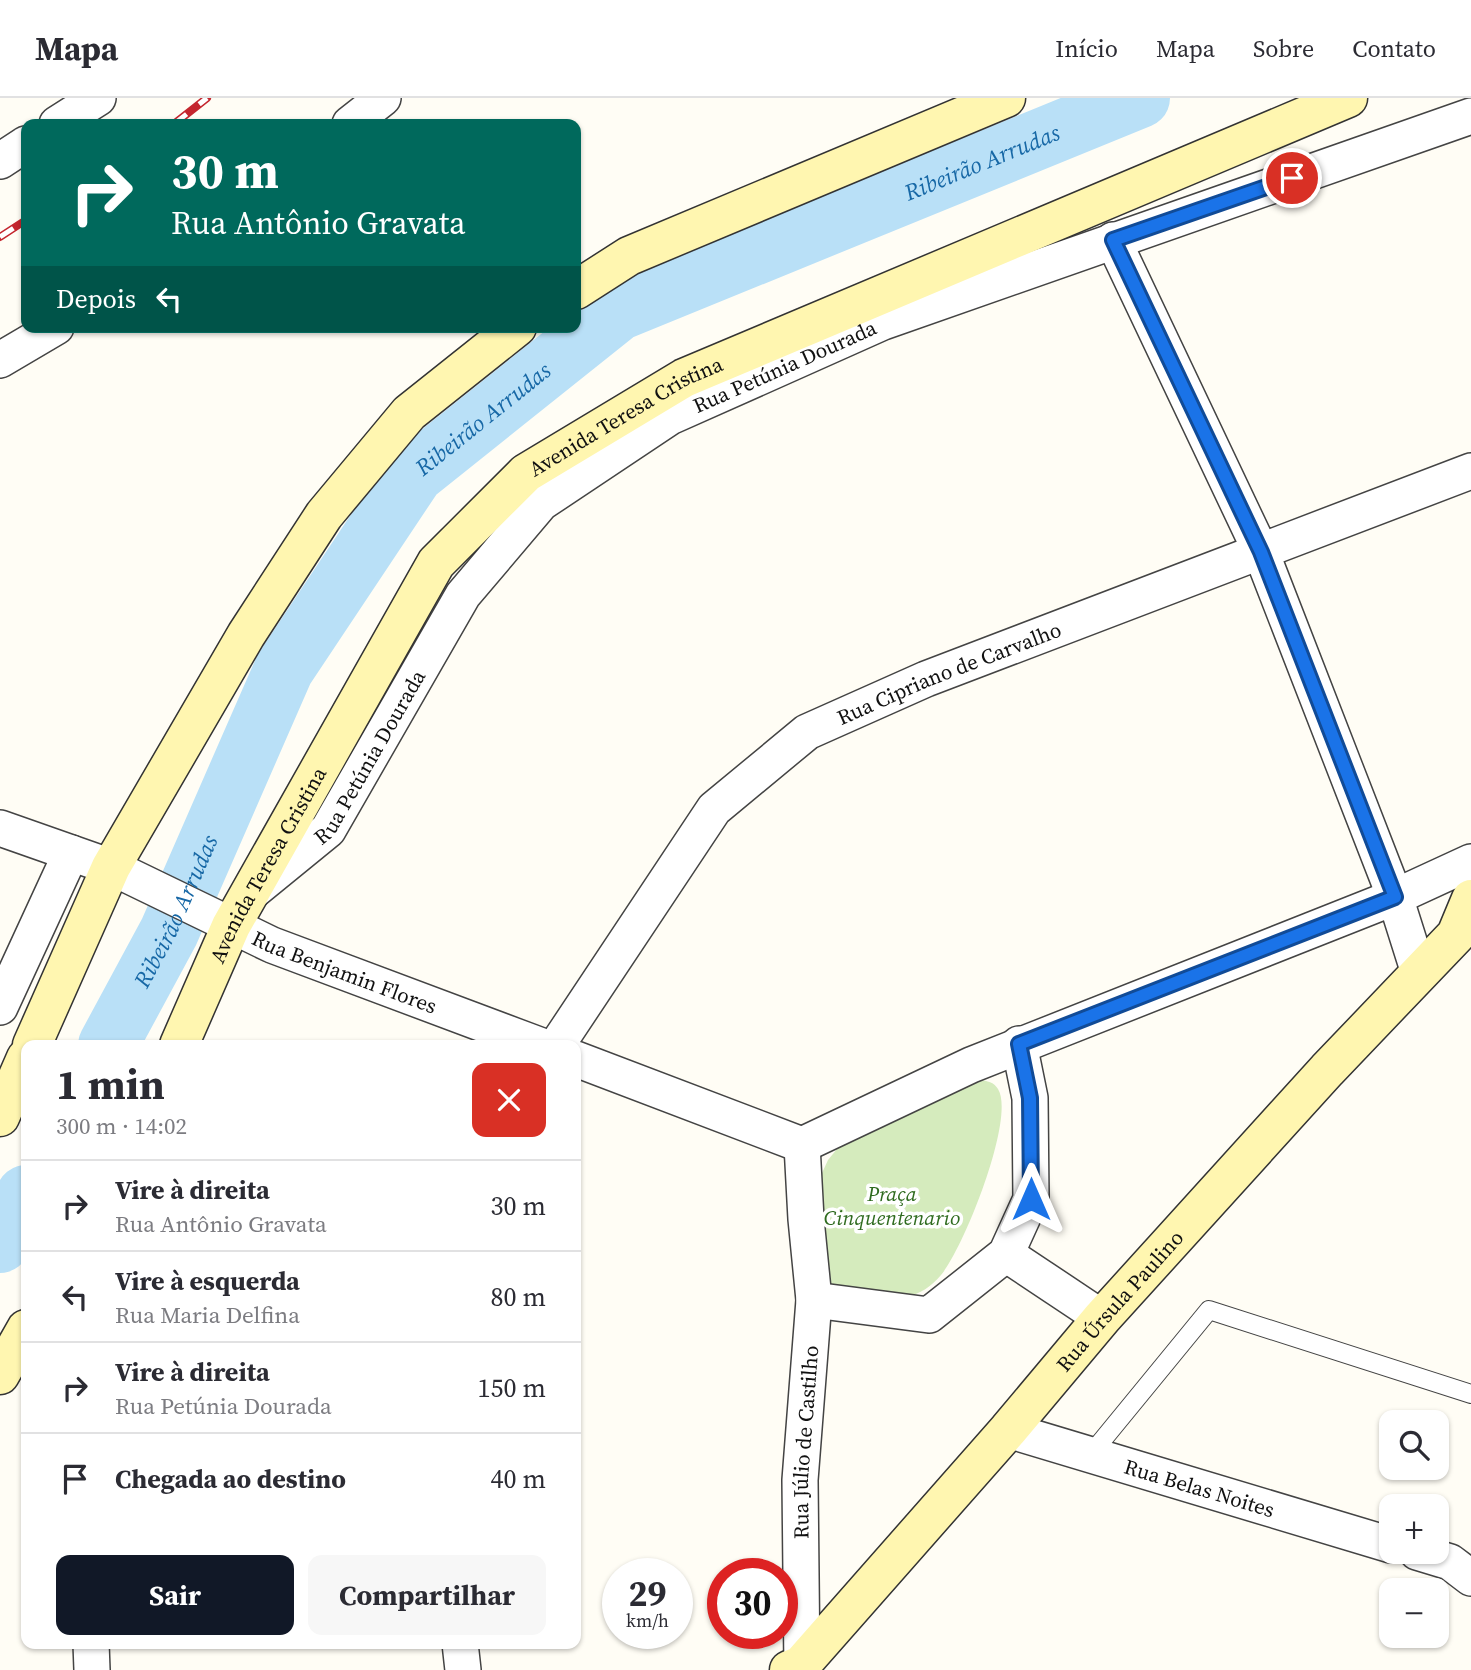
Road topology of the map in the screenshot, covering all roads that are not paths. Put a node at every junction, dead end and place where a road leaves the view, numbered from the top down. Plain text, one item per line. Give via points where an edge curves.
1 (98, 98) edge
2 (383, 98) edge
3 (1006, 98) edge
4 (1348, 98) edge
5 (1471, 116) edge
6 (65, 119) edge
7 (356, 119) edge
8 (21, 147) edge
9 (0, 161) edge
10 (1113, 240) junction
11 (581, 287) edge
12 (46, 333) edge
13 (509, 333) edge
14 (0, 359) edge
15 (1471, 471) edge
16 (1261, 552) junction
17 (0, 828) edge
18 (71, 853) junction
19 (1471, 862) edge
20 (121, 873) junction
21 (1395, 897) junction
22 (1471, 899) edge
23 (231, 913) junction
24 (1463, 931) edge
25 (20, 964) junction
26 (64, 972) junction
27 (1419, 973) junction
28 (0, 1007) edge
29 (34, 1040) edge
30 (181, 1040) edge
31 (526, 1040) edge
32 (560, 1040) edge
33 (1019, 1044) junction
34 (581, 1061) edge
35 (21, 1068) edge
36 (3, 1104) edge
37 (802, 1144) junction
38 (1006, 1254) junction
39 (814, 1300) junction
40 (1101, 1318) junction
41 (21, 1338) edge
42 (0, 1375) edge
43 (1471, 1394) edge
44 (1008, 1430) junction
45 (1091, 1454) junction
46 (1379, 1541) edge
47 (1449, 1562) edge
48 (1471, 1578) edge
49 (91, 1649) edge
50 (461, 1649) edge
51 (798, 1668) edge
52 (92, 1670) edge
53 (463, 1670) edge

1 - 6 street
2 - 7 street
3 - 11 main road via 629,256
4 - 23 main road, Avenida Teresa Cristina via 684,378 526,473 436,563
5 - 10 street, Rua Petúnia Dourada
8 - 9 street
10 - 16 street
10 - 23 street, Rua Petúnia Dourada via 883,322 670,416 541,503 463,595 328,830
12 - 14 street
13 - 20 main road via 409,413 324,515 246,635
15 - 16 street, Rua Cipriano de Carvalho
16 - 21 street
16 - 32 street, Rua Cipriano de Carvalho via 926,679 807,732 714,809
17 - 18 street, Rua Benjamin Flores
18 - 20 street, Rua Benjamin Flores
18 - 25 street
19 - 21 street
20 - 23 street, Rua Benjamin Flores
20 - 26 main road
21 - 27 street
21 - 33 street
22 - 24 main road, Rua Úrsula Paulino
23 - 30 main road, Avenida Teresa Cristina
23 - 31 street, Rua Benjamin Flores via 272,945
24 - 27 main road, Rua Úrsula Paulino
25 - 26 street
25 - 28 street
26 - 29 main road
27 - 40 main road, Rua Úrsula Paulino
33 - 37 street
33 - 38 street via 1030,1098 1031,1199
34 - 37 street
35 - 36 main road
37 - 39 street, Rua Júlio de Castilho
38 - 39 street via 929,1315
38 - 40 street
39 - 51 street, Rua Júlio de Castilho via 800,1480
40 - 44 main road, Rua Úrsula Paulino
41 - 42 main road
43 - 45 lane via 1209,1310
44 - 45 street, Rua Belas Noites
44 - 51 main road, Rua Úrsula Paulino
45 - 46 street, Rua Belas Noites
47 - 48 street
49 - 52 street
50 - 53 street

